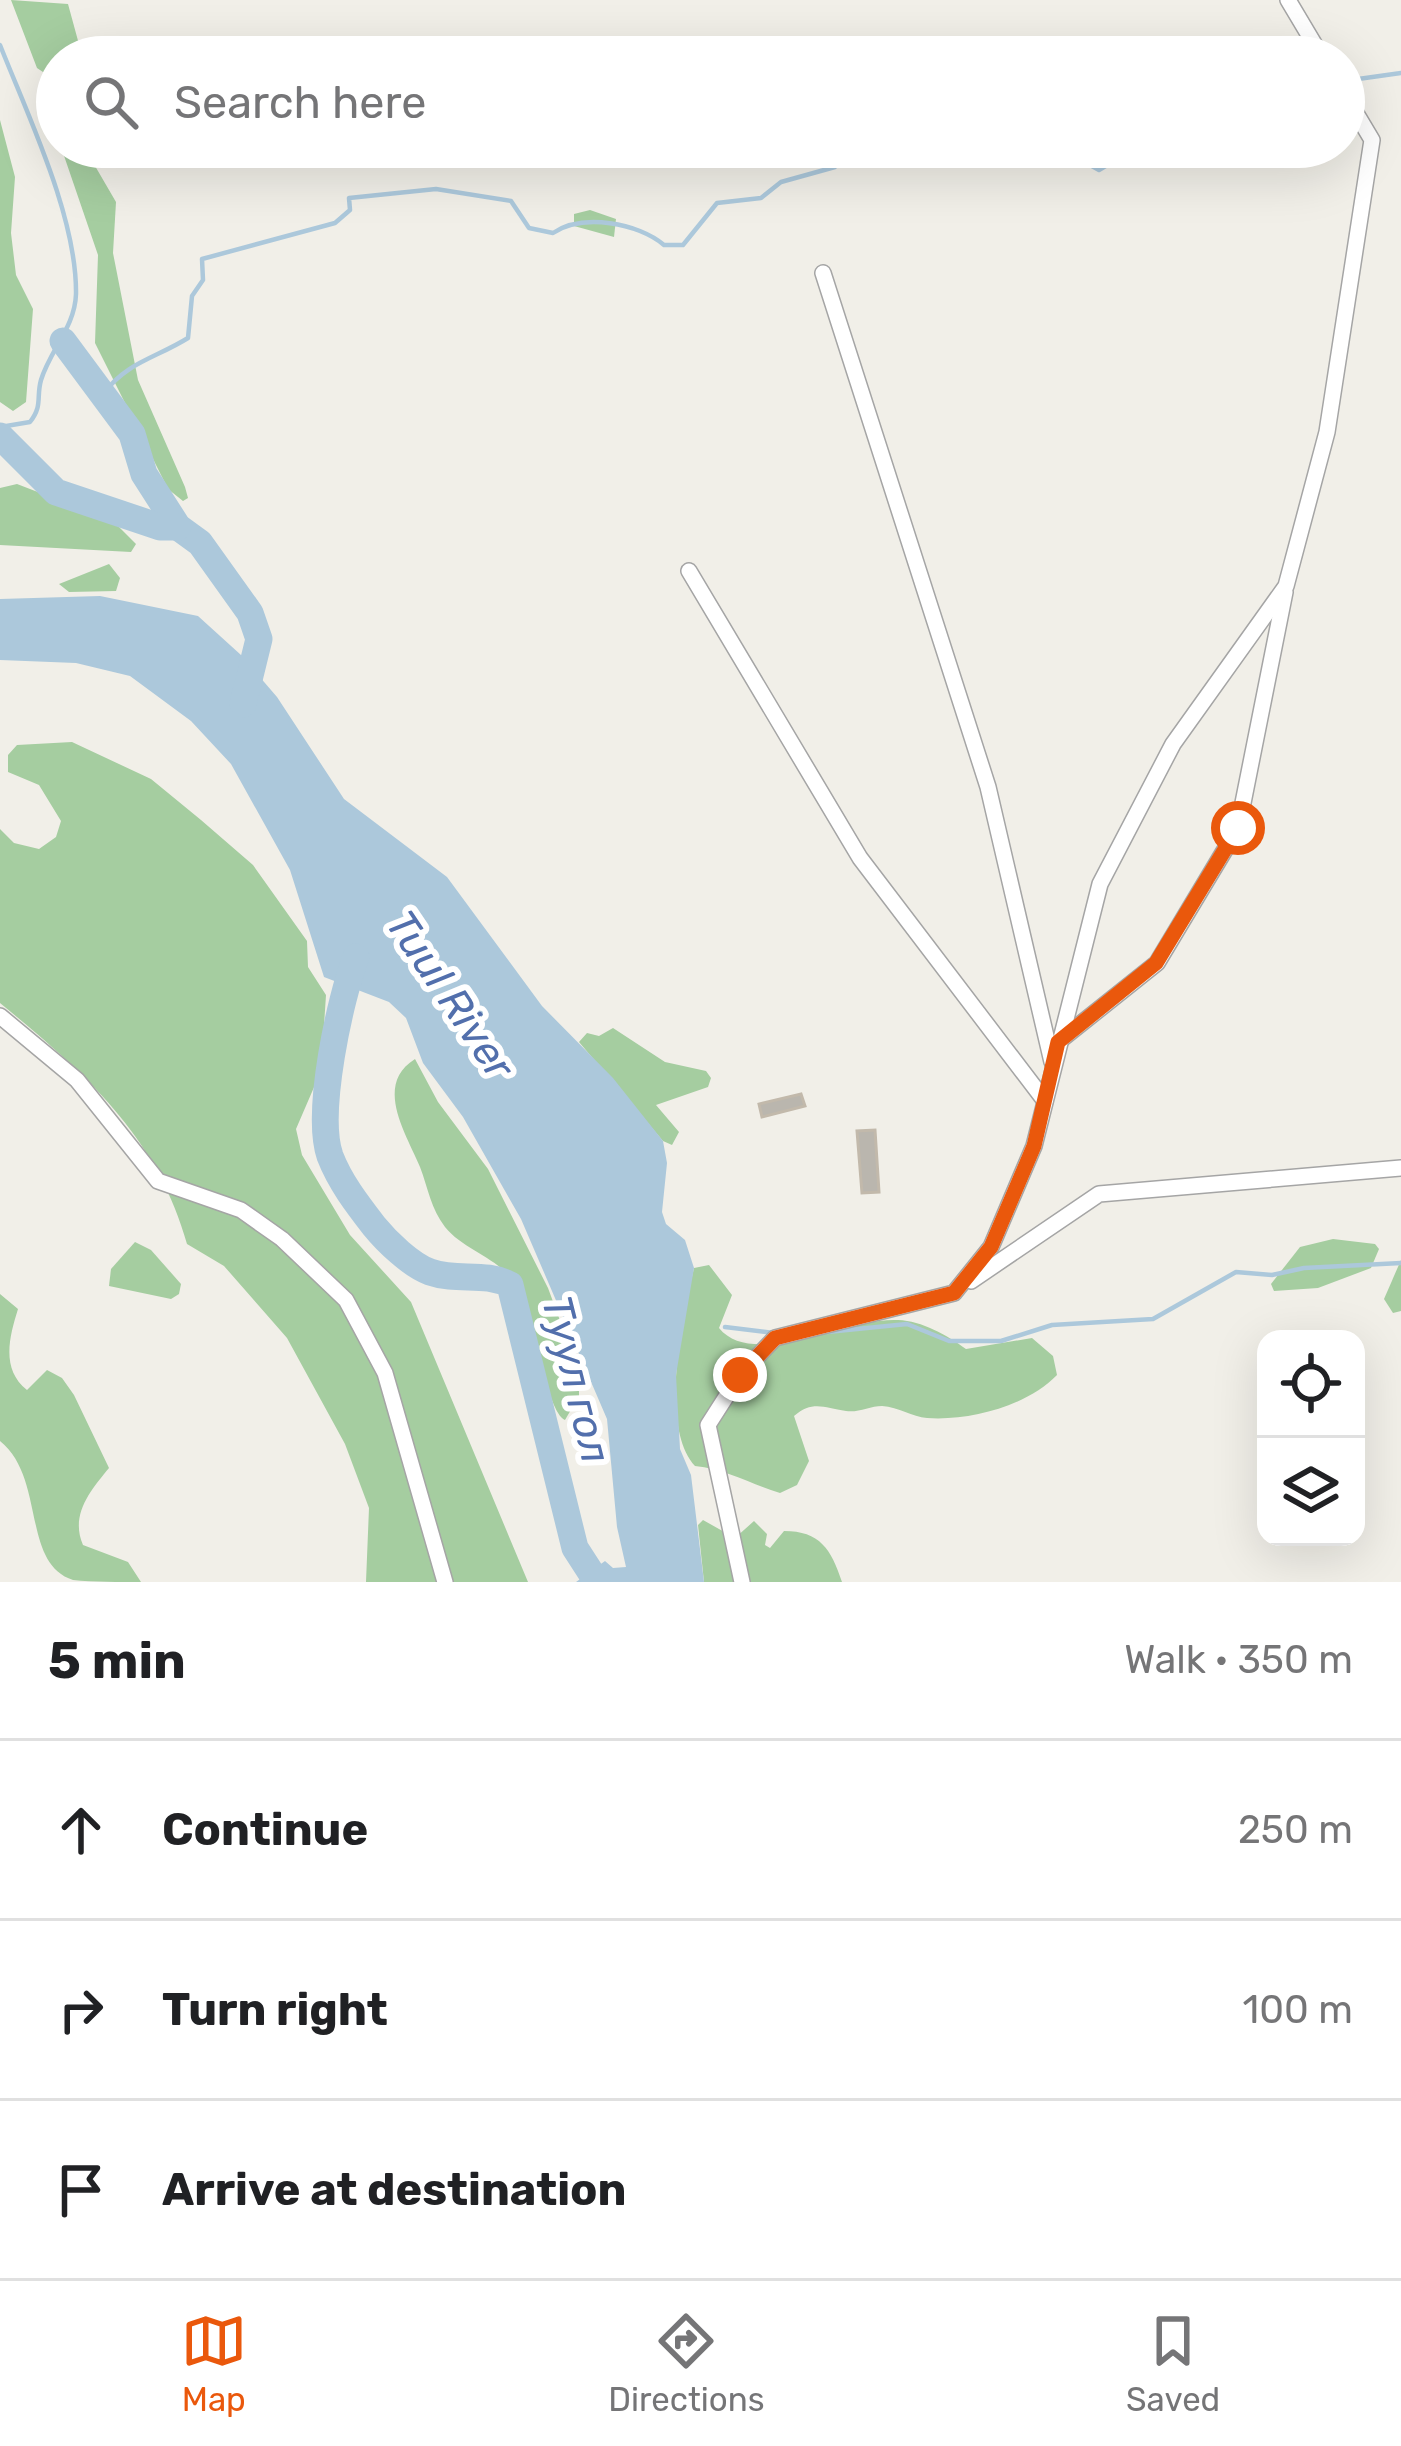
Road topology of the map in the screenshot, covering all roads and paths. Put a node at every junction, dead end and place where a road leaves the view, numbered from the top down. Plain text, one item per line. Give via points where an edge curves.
1 (1288, 0) edge
2 (1309, 36) edge
3 (1365, 128) edge
4 (823, 273) dead end
5 (689, 571) dead end
6 (1286, 586) junction
7 (0, 1016) edge
8 (1058, 1042) junction
9 (1053, 1065) junction
10 (1045, 1101) junction
11 (1401, 1168) edge
12 (954, 1293) junction
13 (445, 1582) edge
14 (742, 1582) edge

1 - 2 street
3 - 6 street via 1372,140 1327,432
4 - 9 street via 988,787
5 - 10 street via 860,858
6 - 8 street via 1173,744 1100,884
6 - 8 street via 1238,828 1156,963
7 - 13 street via 77,1080 158,1181 241,1210 346,1300 385,1373
8 - 9 street
9 - 10 street
10 - 12 street via 991,1247
11 - 12 street via 1099,1194
12 - 14 street via 775,1338 740,1375 709,1425

